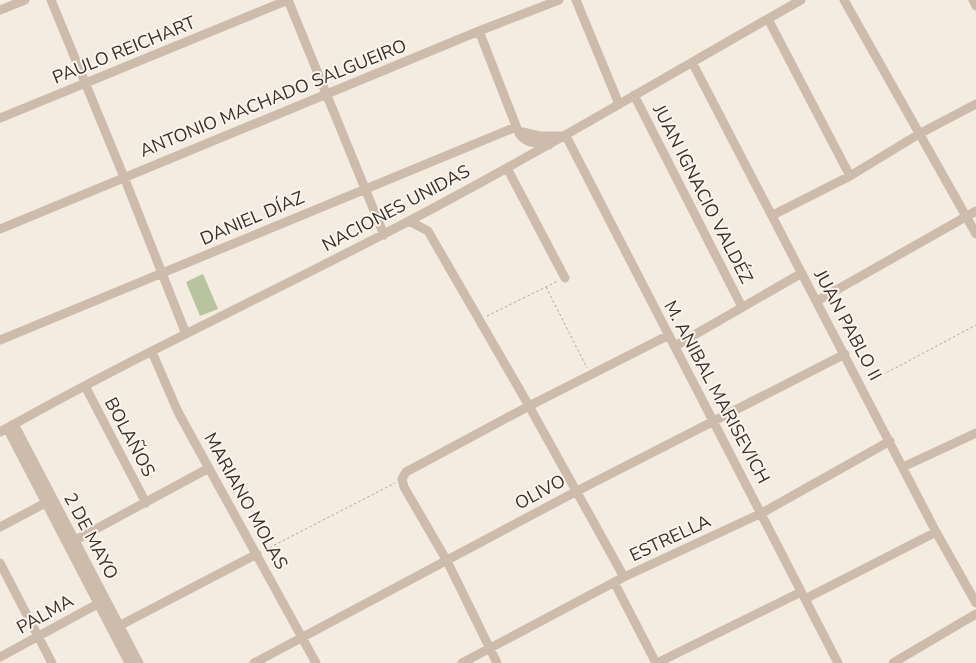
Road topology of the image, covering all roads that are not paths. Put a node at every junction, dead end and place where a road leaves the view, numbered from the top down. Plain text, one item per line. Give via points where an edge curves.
1 (25, 0) edge
2 (51, 0) edge
3 (288, 0) edge
4 (558, 0) edge
5 (576, 0) edge
6 (801, 0) edge
7 (844, 0) edge
8 (973, 0) edge
9 (976, 6) edge
10 (0, 10) edge
11 (768, 19) junction
12 (479, 31) junction
13 (692, 62) junction
14 (86, 83) junction
15 (325, 94) junction
16 (634, 95) junction
17 (619, 104) junction
18 (976, 104) edge
19 (0, 118) edge
20 (517, 129) junction
21 (919, 134) junction
22 (566, 136) junction
23 (549, 145) junction
24 (507, 168) junction
25 (850, 176) junction
26 (124, 177) junction
27 (365, 188) junction
28 (976, 211) edge
29 (773, 215) junction
30 (966, 216) junction
31 (409, 221) junction
32 (0, 229) edge
33 (976, 234) edge
34 (384, 235) junction
35 (162, 273) junction
36 (802, 273) junction
37 (565, 278) road end
38 (817, 301) junction
39 (742, 307) junction
40 (186, 334) junction
41 (669, 335) junction
42 (0, 340) edge
43 (675, 346) junction
44 (152, 352) junction
45 (844, 354) junction
46 (85, 386) junction
47 (529, 406) junction
48 (714, 422) junction
49 (7, 428) edge
50 (976, 433) edge
51 (890, 441) junction
52 (903, 467) junction
53 (209, 468) junction
54 (577, 491) junction
55 (49, 500) junction
56 (146, 502) junction
57 (762, 513) junction
58 (0, 527) edge
59 (936, 532) junction
60 (72, 543) junction
61 (257, 554) junction
62 (447, 561) junction
63 (0, 563) edge
64 (624, 577) junction
65 (614, 582) junction
66 (803, 596) junction
67 (102, 601) junction
68 (976, 604) edge
69 (976, 614) edge
70 (116, 627) junction
71 (38, 636) junction
72 (302, 637) junction
73 (490, 648) junction
74 (0, 657) edge
75 (52, 663) edge
76 (130, 663) edge
77 (139, 663) edge
78 (254, 663) edge
79 (316, 663) edge
80 (462, 663) edge
81 (497, 663) edge
82 (657, 663) edge
83 (838, 663) edge
84 (893, 663) edge

1 - 10 street
2 - 14 street
3 - 14 street, PAULO REICHART
3 - 15 street
4 - 12 street, ANTONIO MACHADO SALGUEIRO
5 - 17 street
6 - 11 street, NACIONES UNIDAS
7 - 21 street
8 - 9 street
11 - 13 street, NACIONES UNIDAS
11 - 25 street
12 - 15 street, ANTONIO MACHADO SALGUEIRO
12 - 20 street
13 - 16 street, NACIONES UNIDAS
13 - 29 street, JUAN PABLO II
14 - 19 street, PAULO REICHART
14 - 26 street
15 - 26 street, ANTONIO MACHADO SALGUEIRO
15 - 27 street
16 - 17 street, NACIONES UNIDAS
16 - 39 street, JUAN IGNACIO VALDÉZ
17 - 22 street, NACIONES UNIDAS
18 - 21 street
20 - 22 street via 540,136
20 - 23 street via 525,141
20 - 27 street, DANIEL DÍAZ
21 - 25 street
21 - 30 street
22 - 23 street, NACIONES UNIDAS
22 - 41 street, M. ANIBAL MARISEVICH
23 - 24 street, NACIONES UNIDAS
24 - 31 street, NACIONES UNIDAS
24 - 37 street
25 - 29 street
26 - 32 street, ANTONIO MACHADO SALGUEIRO
26 - 35 street
27 - 34 street
27 - 35 street, DANIEL DÍAZ
28 - 30 street
29 - 36 street, JUAN PABLO II
30 - 33 street
30 - 38 street
31 - 34 street, NACIONES UNIDAS
31 - 47 street via 428,231
34 - 40 street, NACIONES UNIDAS
35 - 40 street
35 - 42 street, DANIEL DÍAZ
36 - 38 street, JUAN PABLO II
36 - 39 street
38 - 45 street, JUAN PABLO II
39 - 43 street
40 - 44 street, NACIONES UNIDAS
41 - 43 street, M. ANIBAL MARISEVICH
41 - 47 street
43 - 48 street, M. ANIBAL MARISEVICH
44 - 46 street, NACIONES UNIDAS
44 - 53 street, MARIANO MOLAS via 178,412
45 - 48 street, OLIVO
45 - 51 street, JUAN PABLO II
46 - 49 street, NACIONES UNIDAS
46 - 56 street, BOLAÑOS
47 - 54 street
47 - 62 street via 406,472 402,479
48 - 54 street, OLIVO
48 - 57 street, M. ANIBAL MARISEVICH
49 - 55 street, 2 DE MAYO
50 - 52 street
51 - 52 street, JUAN PABLO II
51 - 57 street, ESTRELLA
52 - 59 street, JUAN PABLO II
53 - 56 street
53 - 61 street, MARIANO MOLAS
54 - 62 street, OLIVO
54 - 64 street
55 - 58 street
55 - 60 street, 2 DE MAYO
56 - 60 street
57 - 64 street, ESTRELLA
57 - 66 street, M. ANIBAL MARISEVICH
59 - 66 street
59 - 68 street, JUAN PABLO II
60 - 67 street, 2 DE MAYO
61 - 70 street
61 - 72 street, MARIANO MOLAS
62 - 72 street, OLIVO
62 - 73 street
63 - 71 street
64 - 65 street, ESTRELLA
65 - 73 street, ESTRELLA
65 - 82 street
66 - 82 street
66 - 83 street, M. ANIBAL MARISEVICH
67 - 70 street, 2 DE MAYO
67 - 71 street, PALMA
69 - 84 street
70 - 76 street, 2 DE MAYO
70 - 77 street, 2 DE MAYO
71 - 74 street, PALMA
71 - 75 street
72 - 78 street, OLIVO
72 - 79 street, MARIANO MOLAS
73 - 80 street, ESTRELLA
73 - 81 street

